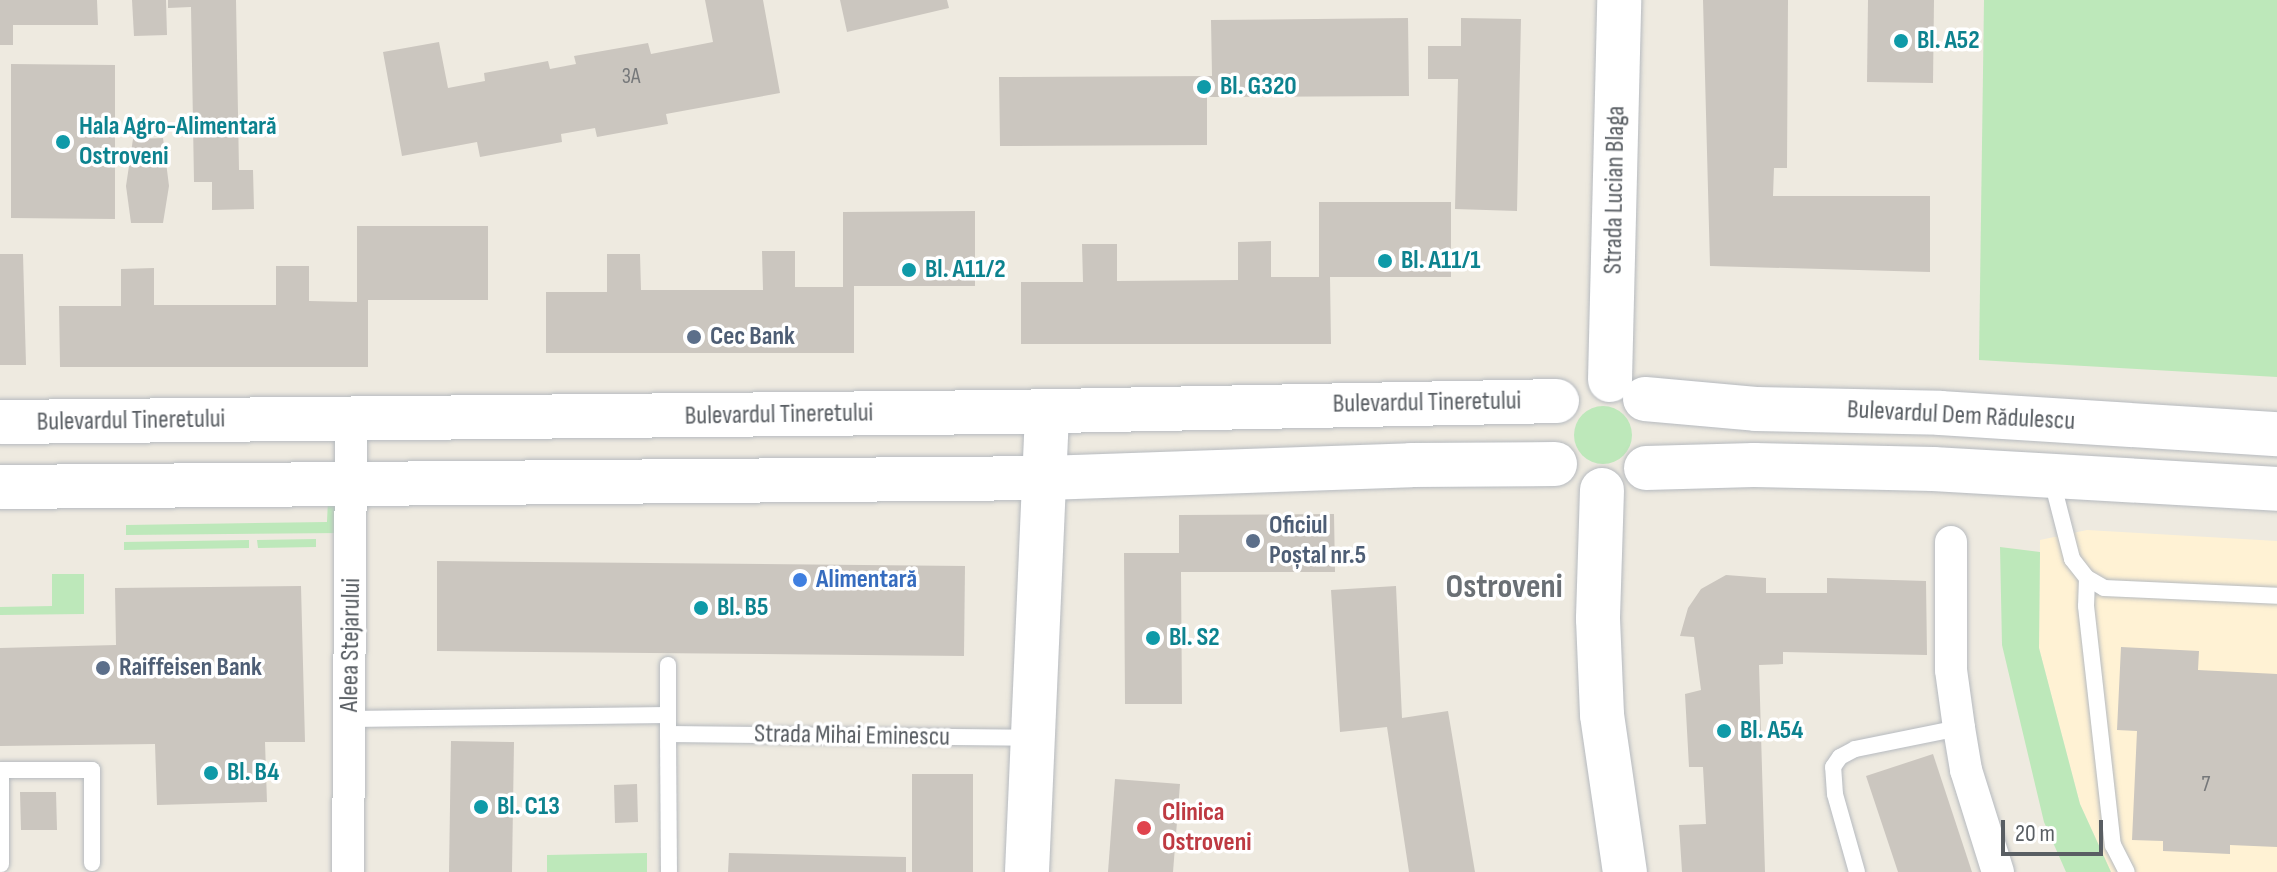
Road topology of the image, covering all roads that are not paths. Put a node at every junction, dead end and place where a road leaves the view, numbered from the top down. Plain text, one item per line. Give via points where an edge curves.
1 (1619, 0) edge
2 (1628, 390) junction
3 (1557, 401) junction
4 (1047, 411) junction
5 (351, 419) junction
6 (0, 422) edge
7 (2277, 434) edge
8 (1555, 464) junction
9 (1646, 468) junction
10 (2051, 477) junction
11 (1046, 478) junction
12 (353, 485) junction
13 (0, 487) edge
14 (2277, 489) edge
15 (1602, 490) junction
16 (1951, 542) dead end
17 (2087, 578) junction
18 (2277, 596) edge
19 (668, 665) dead end
20 (668, 715) junction
21 (350, 719) junction
22 (1959, 728) junction
23 (668, 734) junction
24 (1035, 738) junction
25 (92, 863) dead end
26 (1, 864) edge
27 (348, 872) edge
28 (669, 872) edge
29 (1027, 872) edge
30 (1625, 872) edge
31 (1857, 872) edge
32 (1998, 872) edge
33 (2127, 872) edge

1 - 2 main road, Strada Lucian Blaga
2 - 3 main road, Bulevardul Tineretului via 1583,382
2 - 7 main road, Bulevardul Dem Rădulescu via 1756,409 1940,413
2 - 9 main road via 1656,423 1657,437
3 - 4 main road, Bulevardul Tineretului
3 - 8 main road, Bulevardul Tineretului via 1547,436
4 - 5 main road, Bulevardul Tineretului
4 - 11 main road
5 - 6 main road, Bulevardul Tineretului
5 - 12 street, Aleea Stejarului
8 - 11 main road
8 - 15 main road via 1572,481
9 - 10 main road, Bulevardul Dem Rădulescu via 1783,465
9 - 15 main road via 1626,485
10 - 14 main road, Bulevardul Dem Rădulescu
10 - 17 lane via 2072,559
11 - 12 main road
11 - 24 main road
12 - 13 main road
12 - 21 street, Aleea Stejarului
15 - 30 main road via 1602,715
16 - 22 street via 1951,670
17 - 18 lane via 2104,588
17 - 33 lane via 2113,845
19 - 20 lane
20 - 21 lane
20 - 23 lane
21 - 27 street, Aleea Stejarului
22 - 31 lane via 1855,749 1840,757 1833,767 1835,794
22 - 32 street via 1966,770
23 - 24 lane, Strada Mihai Eminescu
23 - 28 lane
24 - 29 main road
25 - 26 lane via 92,770 1,770

